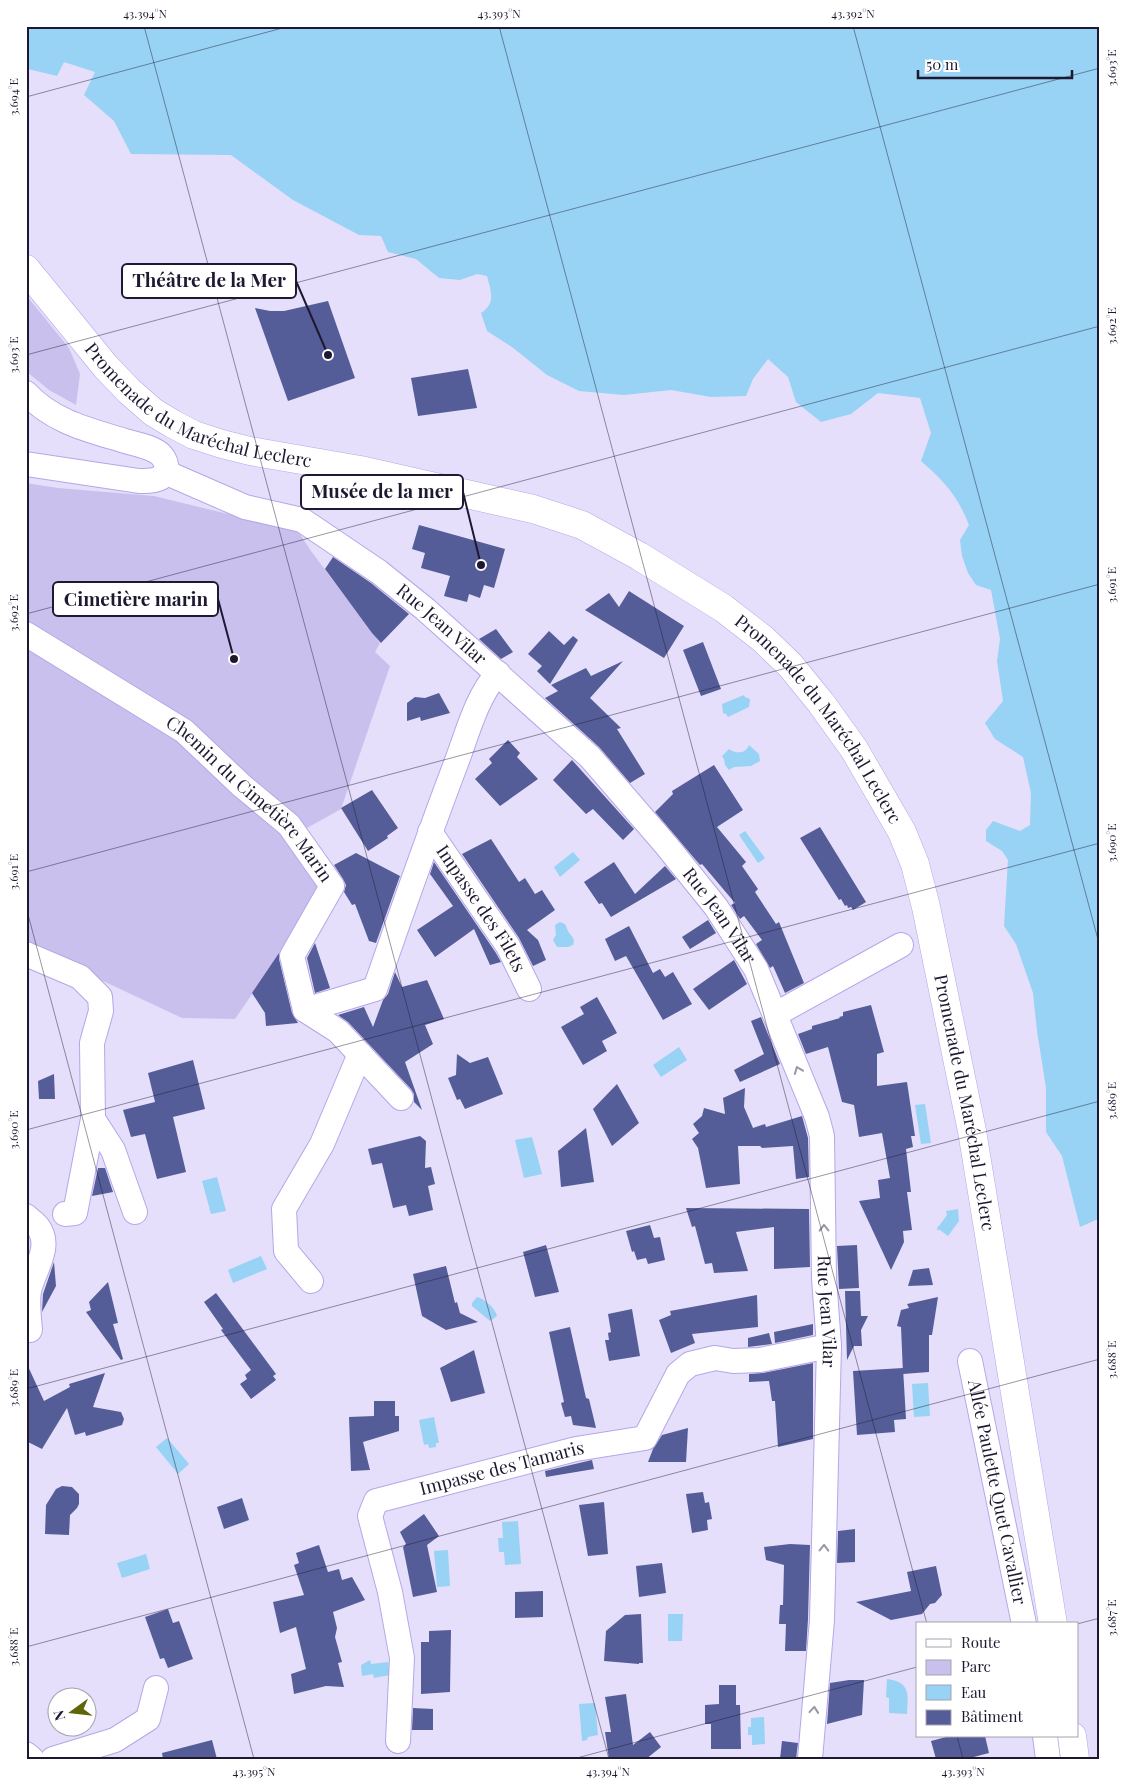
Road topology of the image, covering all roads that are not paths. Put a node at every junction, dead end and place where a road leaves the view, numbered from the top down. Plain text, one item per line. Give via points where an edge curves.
1 (26, 269) edge
2 (26, 393) edge
3 (26, 464) edge
4 (167, 473) junction
5 (26, 634) edge
6 (498, 673) junction
7 (430, 832) junction
8 (902, 945) dead end
9 (26, 954) edge
10 (529, 989) dead end
11 (305, 1010) junction
12 (776, 1014) junction
13 (360, 1054) junction
14 (401, 1098) dead end
15 (93, 1119) junction
16 (135, 1212) dead end
17 (26, 1216) edge
18 (73, 1217) dead end
19 (311, 1281) dead end
20 (30, 1330) dead end
21 (829, 1346) junction
22 (970, 1361) dead end
23 (1024, 1622) edge
24 (1053, 1622) edge
25 (156, 1688) dead end
26 (1045, 1738) edge
27 (1072, 1738) edge
28 (398, 1741) dead end
29 (26, 1754) edge
30 (32, 1759) edge
31 (52, 1759) edge
32 (810, 1759) edge
33 (1048, 1759) edge
34 (1075, 1759) edge

1 - 24 main road, Promenade du Maréchal Leclerc via 106,367 147,406 173,424 231,447 378,474 533,509 582,525 723,608 790,665 821,703 854,749 902,832 915,864 926,907 972,1131
2 - 4 street via 54,416 161,455 167,463
3 - 4 street via 139,481 162,478
4 - 6 street, Rue Jean Vilar via 245,507 302,520 379,572
5 - 11 street, Chemin du Cimetière Marin via 184,731 241,786 289,825 332,886 292,956
6 - 7 street via 477,709
6 - 12 street, Rue Jean Vilar via 590,757 666,845 716,907 756,969
7 - 10 street, Impasse des Filets via 508,946
7 - 11 street via 375,989
8 - 12 street
9 - 15 street via 80,978 100,997 101,1011 92,1043
11 - 13 street via 338,1031
21 -> 12 street, Rue Jean Vilar via 824,1278 822,1136
13 - 14 street
13 - 19 street via 322,1144 284,1209 286,1251
15 - 16 street via 113,1150
15 - 18 street
17 - 20 street via 38,1227 43,1245 29,1293
21 - 28 street, Impasse des Tamaris via 760,1360 715,1358 690,1364 678,1374 645,1438 576,1449 376,1501 370,1516 390,1592 402,1658
32 -> 21 street, Rue Jean Vilar via 822,1620
22 - 23 street, Allée Paulette Quet Cavallier
25 - 31 street via 148,1719 115,1740
26 - 33 street
27 - 34 main road
29 - 30 street

